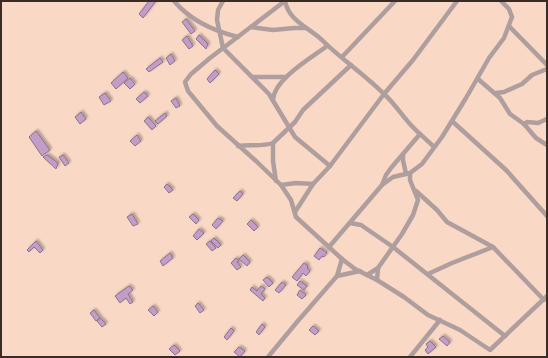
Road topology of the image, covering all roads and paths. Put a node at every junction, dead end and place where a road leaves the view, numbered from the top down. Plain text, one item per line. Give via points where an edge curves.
1 (174, 1) edge
2 (222, 1) edge
3 (285, 1) edge
4 (395, 1) edge
5 (457, 1) edge
6 (501, 1) edge
7 (509, 26) junction
8 (251, 27) junction
9 (306, 28) junction
10 (219, 32) junction
11 (238, 37) junction
12 (327, 46) junction
13 (223, 48) junction
14 (342, 57) junction
15 (351, 65) junction
16 (547, 65) edge
17 (547, 69) edge
18 (252, 77) junction
19 (286, 77) junction
20 (478, 79) junction
21 (496, 93) junction
22 (384, 94) junction
23 (273, 100) junction
24 (547, 119) edge
25 (452, 121) junction
26 (524, 124) junction
27 (289, 127) junction
28 (420, 134) junction
29 (272, 143) junction
30 (547, 145) edge
31 (238, 146) junction
32 (434, 147) junction
33 (403, 155) junction
34 (330, 166) junction
35 (408, 173) junction
36 (276, 181) junction
37 (313, 184) junction
38 (281, 185) junction
39 (382, 185) junction
40 (416, 191) junction
41 (295, 212) junction
42 (356, 216) junction
43 (547, 216) edge
44 (350, 223) junction
45 (362, 225) junction
46 (329, 247) junction
47 (393, 247) junction
48 (493, 247) junction
49 (342, 259) junction
50 (378, 268) junction
51 (360, 272) junction
52 (428, 274) junction
53 (367, 275) junction
54 (337, 276) junction
55 (377, 280) junction
56 (545, 298) edge
57 (440, 320) junction
58 (505, 336) junction
59 (413, 356) edge
60 (268, 357) edge

1 - 10 street via 189,15
2 - 10 street via 217,20
3 - 8 street
3 - 9 street via 289,13
4 - 14 street
5 - 22 street
6 - 7 street via 509,9 512,17
7 - 16 street
7 - 20 street
8 - 9 street via 273,30
8 - 11 street
9 - 12 street
10 - 11 street
10 - 13 street
11 - 13 street
12 - 14 street
12 - 19 street
13 - 18 street
13 - 31 street via 191,74 186,82 188,91
14 - 15 street
15 - 22 street
15 - 27 street via 303,110
17 - 21 street via 532,75 522,84
18 - 19 street
18 - 23 street
19 - 23 street via 273,95
20 - 21 street
20 - 25 street
21 - 26 street via 510,114
22 - 28 street
22 - 34 street
23 - 27 street
24 - 26 street
25 - 32 street
25 - 43 street via 506,170
26 - 30 street via 536,138
27 - 29 street
27 - 34 street via 296,137
28 - 32 street
28 - 33 street
29 - 31 street
29 - 36 street
31 - 36 street
32 - 35 street via 422,164
33 - 35 street
33 - 39 street via 386,175
34 - 37 street
35 - 39 street
35 - 40 street
36 - 38 street
37 - 38 street
37 - 41 street
38 - 41 street
39 - 42 street
40 - 47 street via 418,200 413,215
40 - 48 street via 447,222
41 - 46 street via 296,217
42 - 44 street
42 - 45 street
44 - 45 street
44 - 46 street
45 - 47 street
46 - 49 street
47 - 50 street
47 - 52 street
48 - 52 street
48 - 56 street
49 - 51 street
49 - 54 street
50 - 53 street
50 - 55 street
51 - 53 street
51 - 54 street
52 - 58 street
53 - 55 street
54 - 60 street
55 - 57 street via 428,315
56 - 58 street
57 - 58 street via 490,350
57 - 59 street

